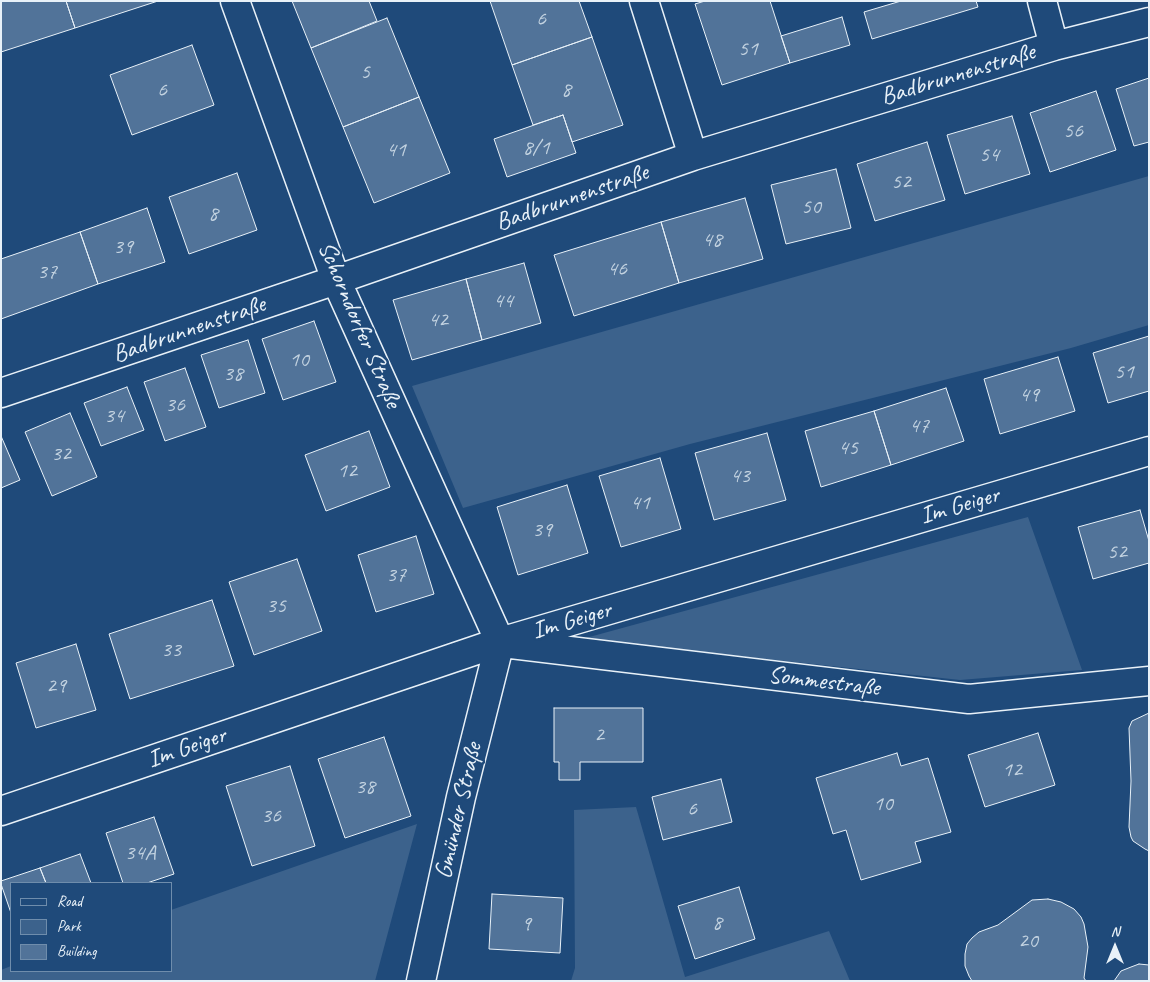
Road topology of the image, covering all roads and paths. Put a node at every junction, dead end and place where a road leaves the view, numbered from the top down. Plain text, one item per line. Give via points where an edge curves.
1 (235, 1) edge
2 (644, 1) edge
3 (1042, 1) edge
4 (1149, 22) edge
5 (1054, 46) junction
6 (693, 156) junction
7 (336, 280) junction
8 (1, 393) edge
9 (1149, 450) edge
10 (500, 642) junction
11 (1149, 681) edge
12 (1, 811) edge
13 (421, 981) edge

1 - 7 street, Schorndorfer Straße
2 - 6 street
3 - 5 street
4 - 5 street, Badbrunnenstraße
5 - 6 street, Badbrunnenstraße
6 - 7 street, Badbrunnenstraße
7 - 8 street, Badbrunnenstraße
7 - 10 street, Schorndorfer Straße
9 - 10 street, Im Geiger
10 - 11 street, Sommestraße via 969,699
10 - 12 street, Im Geiger
10 - 13 street, Gmünder Straße via 461,797

